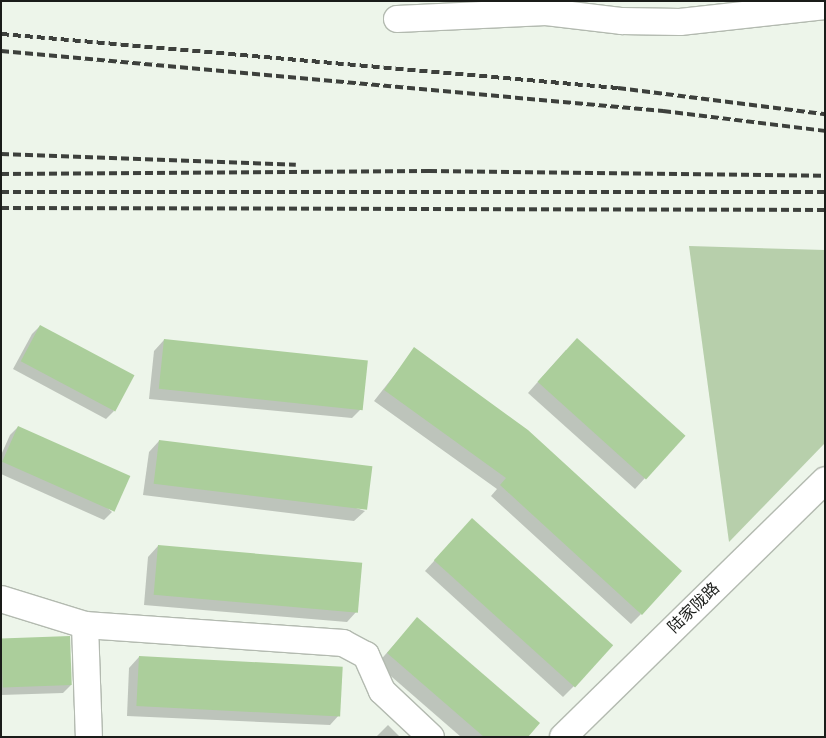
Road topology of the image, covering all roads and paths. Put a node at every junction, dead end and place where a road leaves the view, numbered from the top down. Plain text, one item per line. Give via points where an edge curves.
1 (825, 6) edge
2 (397, 19) dead end
3 (825, 480) edge
4 (1, 600) edge
5 (85, 625) junction
6 (89, 737) edge
7 (431, 737) edge
8 (563, 737) edge

1 - 2 street via 680,22 622,22 546,12
3 - 8 street, 陆家陇路
4 - 5 street
5 - 6 street
5 - 7 street via 343,643 366,655 382,690

